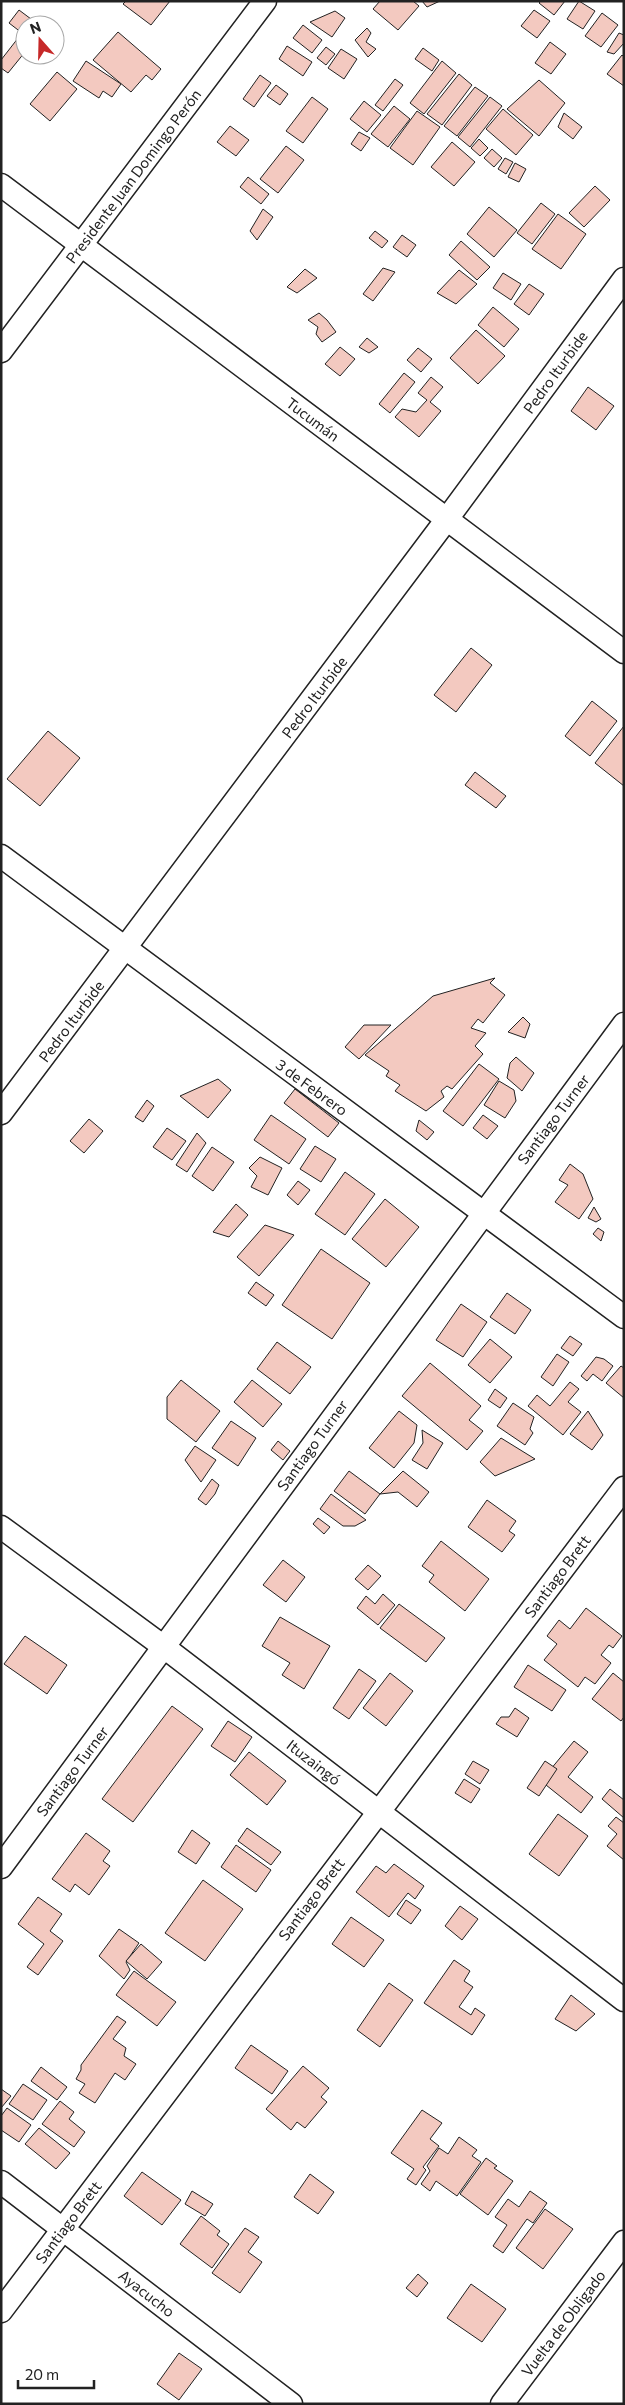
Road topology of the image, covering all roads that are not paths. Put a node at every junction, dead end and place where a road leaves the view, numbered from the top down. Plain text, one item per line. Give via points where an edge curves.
1 (264, 1) edge
2 (1, 185) edge
3 (81, 245) junction
4 (624, 279) edge
5 (1, 351) edge
6 (447, 519) junction
7 (624, 652) edge
8 (1, 856) edge
9 (126, 950) junction
10 (624, 1024) edge
11 (1, 1113) edge
12 (482, 1213) junction
13 (624, 1318) edge
14 (624, 1488) edge
15 (1, 1527) edge
16 (164, 1647) junction
17 (378, 1811) junction
18 (1, 1867) edge
19 (624, 2000) edge
20 (1, 2182) edge
21 (63, 2228) junction
22 (624, 2242) edge
23 (1, 2311) edge
24 (291, 2404) edge
25 (502, 2404) edge

1 - 3 street, Presidente Juan Domingo Perón
2 - 3 street, Tucumán
3 - 5 street, Presidente Juan Domingo Perón
3 - 6 street, Tucumán
4 - 6 street, Pedro Iturbide
6 - 7 street, Tucumán
6 - 9 street, Pedro Iturbide
8 - 9 street, 3 de Febrero
9 - 11 street, Pedro Iturbide
9 - 12 street, 3 de Febrero
10 - 12 street, Santiago Turner
12 - 13 street, 3 de Febrero
12 - 16 street, Santiago Turner
14 - 17 street, Santiago Brett
15 - 16 street, Ituzaingó
16 - 17 street, Ituzaingó
16 - 18 street, Santiago Turner
17 - 19 street, Ituzaingó
17 - 21 street, Santiago Brett
20 - 21 street, Ayacucho
21 - 23 street, Santiago Brett
21 - 24 street, Ayacucho
22 - 25 street, Vuelta de Obligado

